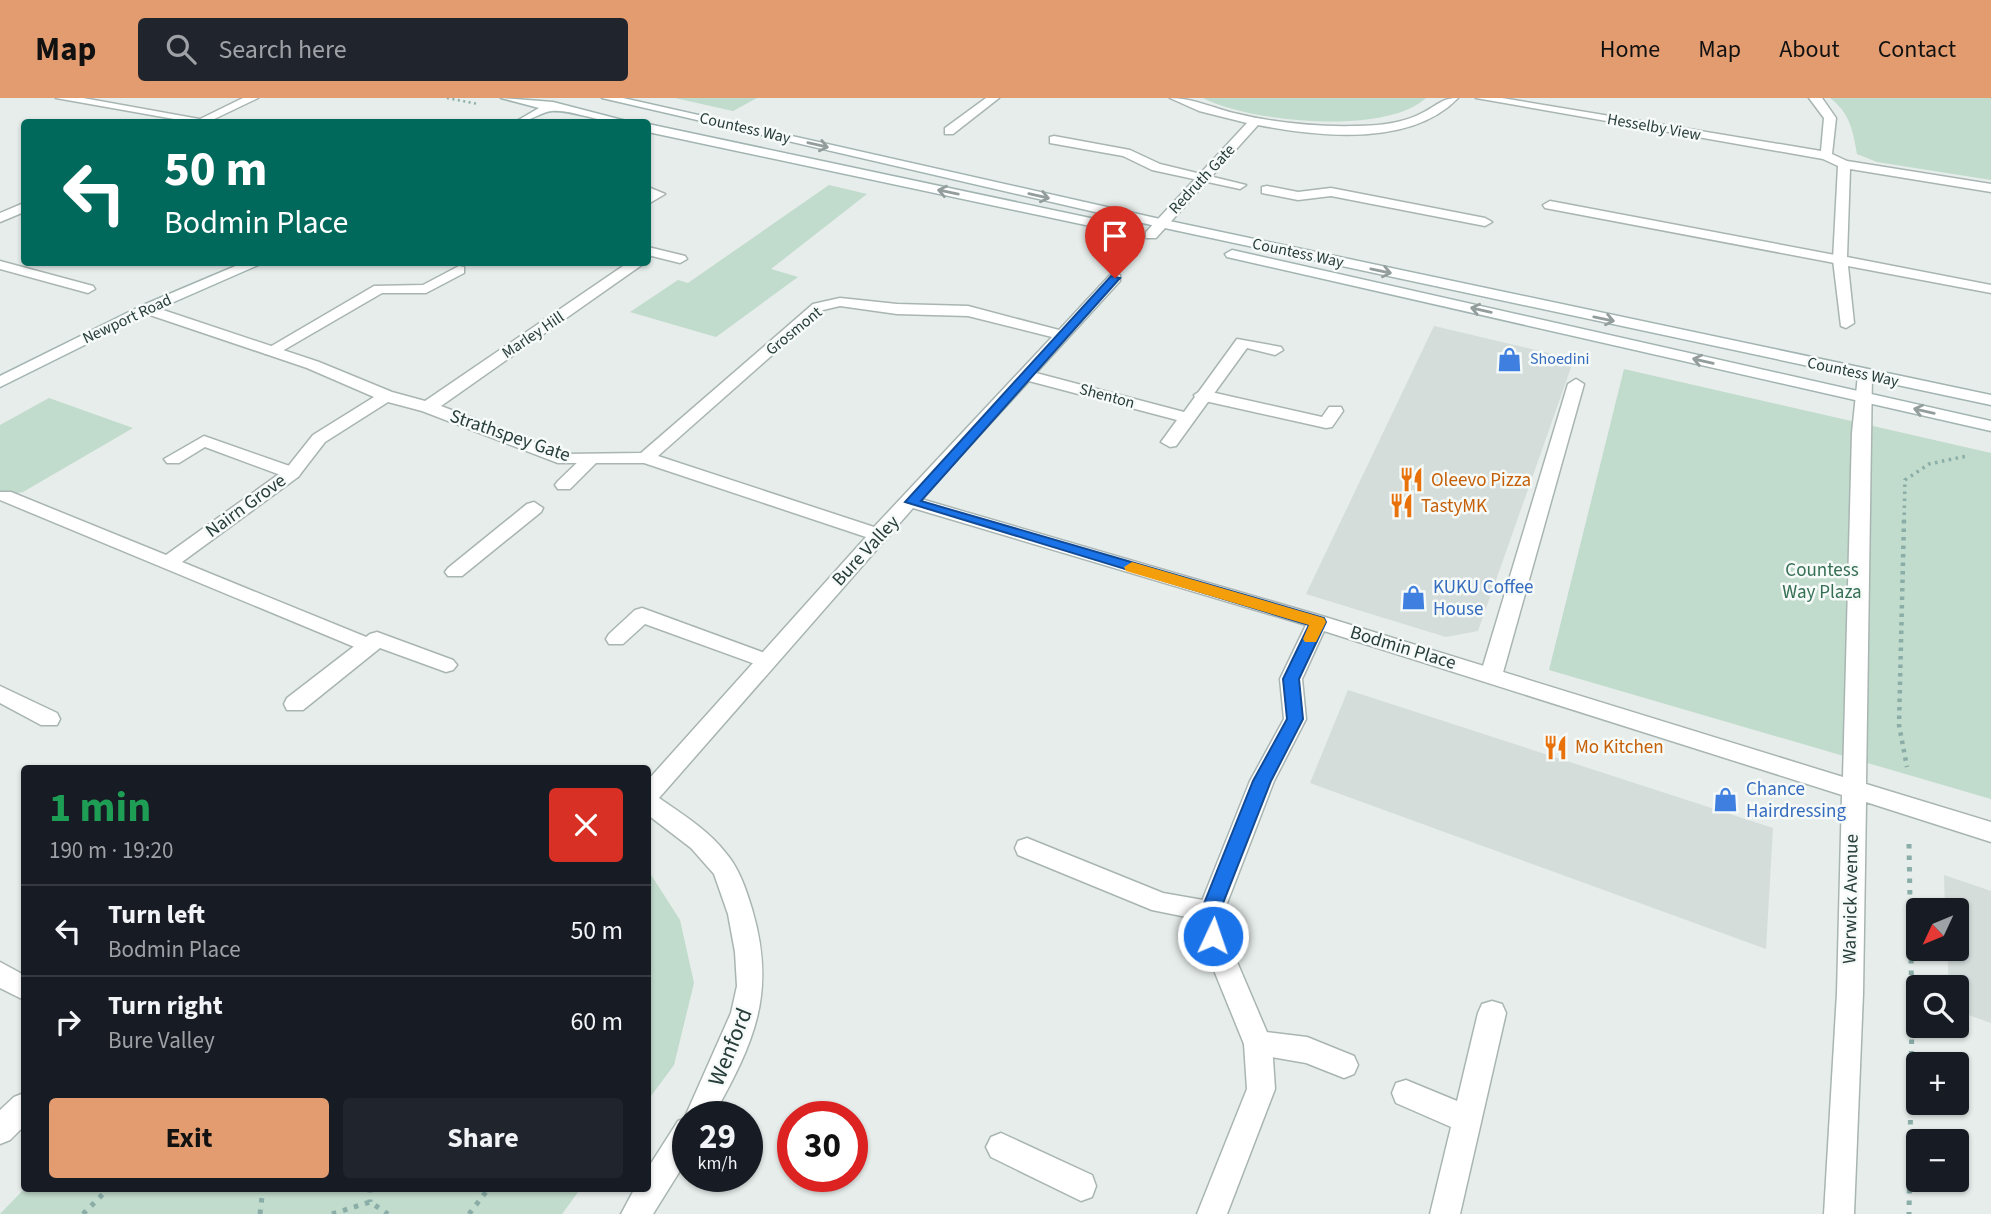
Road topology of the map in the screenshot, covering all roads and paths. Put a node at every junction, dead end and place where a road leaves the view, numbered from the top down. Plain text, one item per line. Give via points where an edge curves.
1 (62, 98) edge
2 (252, 98) edge
3 (507, 98) edge
4 (565, 98) edge
5 (607, 98) edge
6 (993, 98) edge
7 (1176, 98) edge
8 (1452, 98) edge
9 (1482, 98) edge
10 (1815, 98) edge
11 (549, 107) junction
12 (579, 113) junction
13 (187, 119) edge
14 (211, 119) edge
15 (527, 119) edge
16 (568, 119) edge
17 (609, 119) edge
18 (1254, 123) junction
19 (651, 129) edge
20 (949, 131) dead end
21 (1054, 140) dead end
22 (1826, 156) junction
23 (1844, 164) junction
24 (1202, 177) junction
25 (1240, 184) dead end
26 (1991, 188) edge
27 (1267, 190) dead end
28 (1550, 205) dead end
29 (21, 208) edge
30 (0, 218) edge
31 (1485, 222) dead end
32 (1156, 229) junction
33 (651, 253) edge
34 (680, 259) dead end
35 (1840, 260) junction
36 (0, 265) edge
37 (231, 266) edge
38 (248, 266) edge
39 (633, 266) edge
40 (459, 270) dead end
41 (1115, 278) dead end
42 (192, 288) junction
43 (88, 289) dead end
44 (1991, 289) edge
45 (146, 309) junction
46 (1846, 323) dead end
47 (1060, 335) junction
48 (1275, 350) dead end
49 (271, 351) junction
50 (1028, 376) junction
51 (0, 382) edge
52 (1576, 384) dead end
53 (1865, 386) junction
54 (387, 396) junction
55 (1202, 396) junction
56 (1991, 400) edge
57 (428, 407) junction
58 (1335, 411) dead end
59 (1185, 417) junction
60 (1991, 426) edge
61 (1170, 442) dead end
62 (646, 458) junction
63 (173, 459) dead end
64 (589, 461) junction
65 (292, 473) junction
66 (564, 485) dead end
67 (5, 496) dead end
68 (912, 502) junction
69 (534, 508) dead end
70 (878, 535) junction
71 (168, 563) junction
72 (455, 572) dead end
73 (1318, 622) junction
74 (616, 639) dead end
75 (369, 646) junction
76 (766, 661) junction
77 (446, 665) dead end
78 (1490, 676) junction
79 (5, 703) edge
80 (295, 704) dead end
81 (49, 719) dead end
82 (1852, 789) junction
83 (651, 792) edge
84 (651, 805) edge
85 (1991, 832) edge
86 (1027, 848) dead end
87 (1211, 911) junction
88 (0, 974) edge
89 (21, 986) edge
90 (1492, 1013) dead end
91 (1258, 1044) junction
92 (1344, 1065) dead end
93 (1406, 1093) dead end
94 (706, 1101) edge
95 (21, 1110) edge
96 (1465, 1119) junction
97 (0, 1129) edge
98 (1001, 1147) dead end
99 (672, 1157) edge
100 (1081, 1186) dead end
101 (651, 1190) edge
102 (105, 1192) edge
103 (262, 1192) edge
104 (370, 1192) edge
105 (486, 1192) edge
106 (650, 1192) edge
107 (370, 1202) junction
108 (83, 1214) edge
109 (260, 1214) edge
110 (332, 1214) edge
111 (388, 1214) edge
112 (469, 1214) edge
113 (636, 1214) edge
114 (1212, 1214) edge
115 (1445, 1214) edge
116 (1839, 1214) edge

1 - 13 street
2 - 14 street
3 - 11 street
4 - 11 street
5 - 12 street
5 -> 32 street, Countess Way
6 - 20 street
7 - 18 street
8 - 18 street via 1433,112 1373,127 1294,128
9 - 22 street, Hesselby View
10 - 22 street via 1825,106 1834,128
11 - 12 street
11 - 15 street
12 - 16 street
12 - 17 street
18 - 24 street, Redruth Gate
32 -> 19 street, Countess Way
21 - 24 street via 1126,153 1156,167
22 - 23 street, Hesselby View
23 - 26 street
23 - 35 street
24 - 25 street
24 - 32 street, Redruth Gate
27 - 31 street via 1298,196 1331,192
28 - 35 street
29 - 30 street
53 -> 32 street, Countess Way
32 -> 53 street, Countess Way
33 - 34 street
35 - 44 street
35 - 46 street
36 - 43 street
37 - 42 street
38 - 42 street, Newport Road
39 - 57 street, Marley Hill
40 - 49 street via 426,289 379,289
41 - 47 street, Bure Valley
42 - 45 street, Newport Road
45 - 49 street, Strathspey Gate
45 - 51 street, Newport Road
47 - 50 street, Bure Valley
47 - 62 street, Grosmont via 968,311 840,302 818,307
48 - 55 street via 1243,342
49 - 54 street, Strathspey Gate
50 - 59 street, Shenton
50 - 68 street, Bure Valley
52 - 78 street
53 - 56 street, Countess Way
60 -> 53 street, Countess Way
53 - 82 street, Warwick Avenue
54 - 57 street, Strathspey Gate
54 - 65 street, Nairn Grove via 309,448
55 - 58 street via 1326,423
55 - 59 street
57 - 64 street, Strathspey Gate via 565,459
59 - 61 street
62 - 64 street, Strathspey Gate
62 - 70 street, Strathspey Gate
63 - 65 street via 204,441
64 - 66 street
65 - 71 street, Nairn Grove
67 - 71 street
68 - 70 street, Bure Valley
68 - 73 street, Bodmin Place
69 - 72 street
70 - 76 street, Bure Valley
71 - 75 street
73 - 78 street, Bodmin Place
73 - 87 street via 1291,679 1295,719 1262,781
74 - 76 street via 642,615
75 - 77 street via 377,639
75 - 80 street
76 - 83 street, Bure Valley
78 - 82 street, Bodmin Place
79 - 81 street
82 - 85 street, Bodmin Place
82 - 116 street, Warwick Avenue via 1850,993
84 - 94 street, Wenford via 685,828 723,868 745,928 750,998
86 - 87 street via 1161,903
87 - 91 street via 1213,936
88 - 89 street
90 - 96 street
91 - 92 street via 1307,1050
91 - 114 street via 1261,1089
93 - 96 street
95 - 97 street
96 - 115 street
98 - 100 street
99 - 101 street
102 - 108 path
103 - 109 path
104 - 107 path
105 - 112 path
106 - 113 street
107 - 110 path
107 - 111 path

